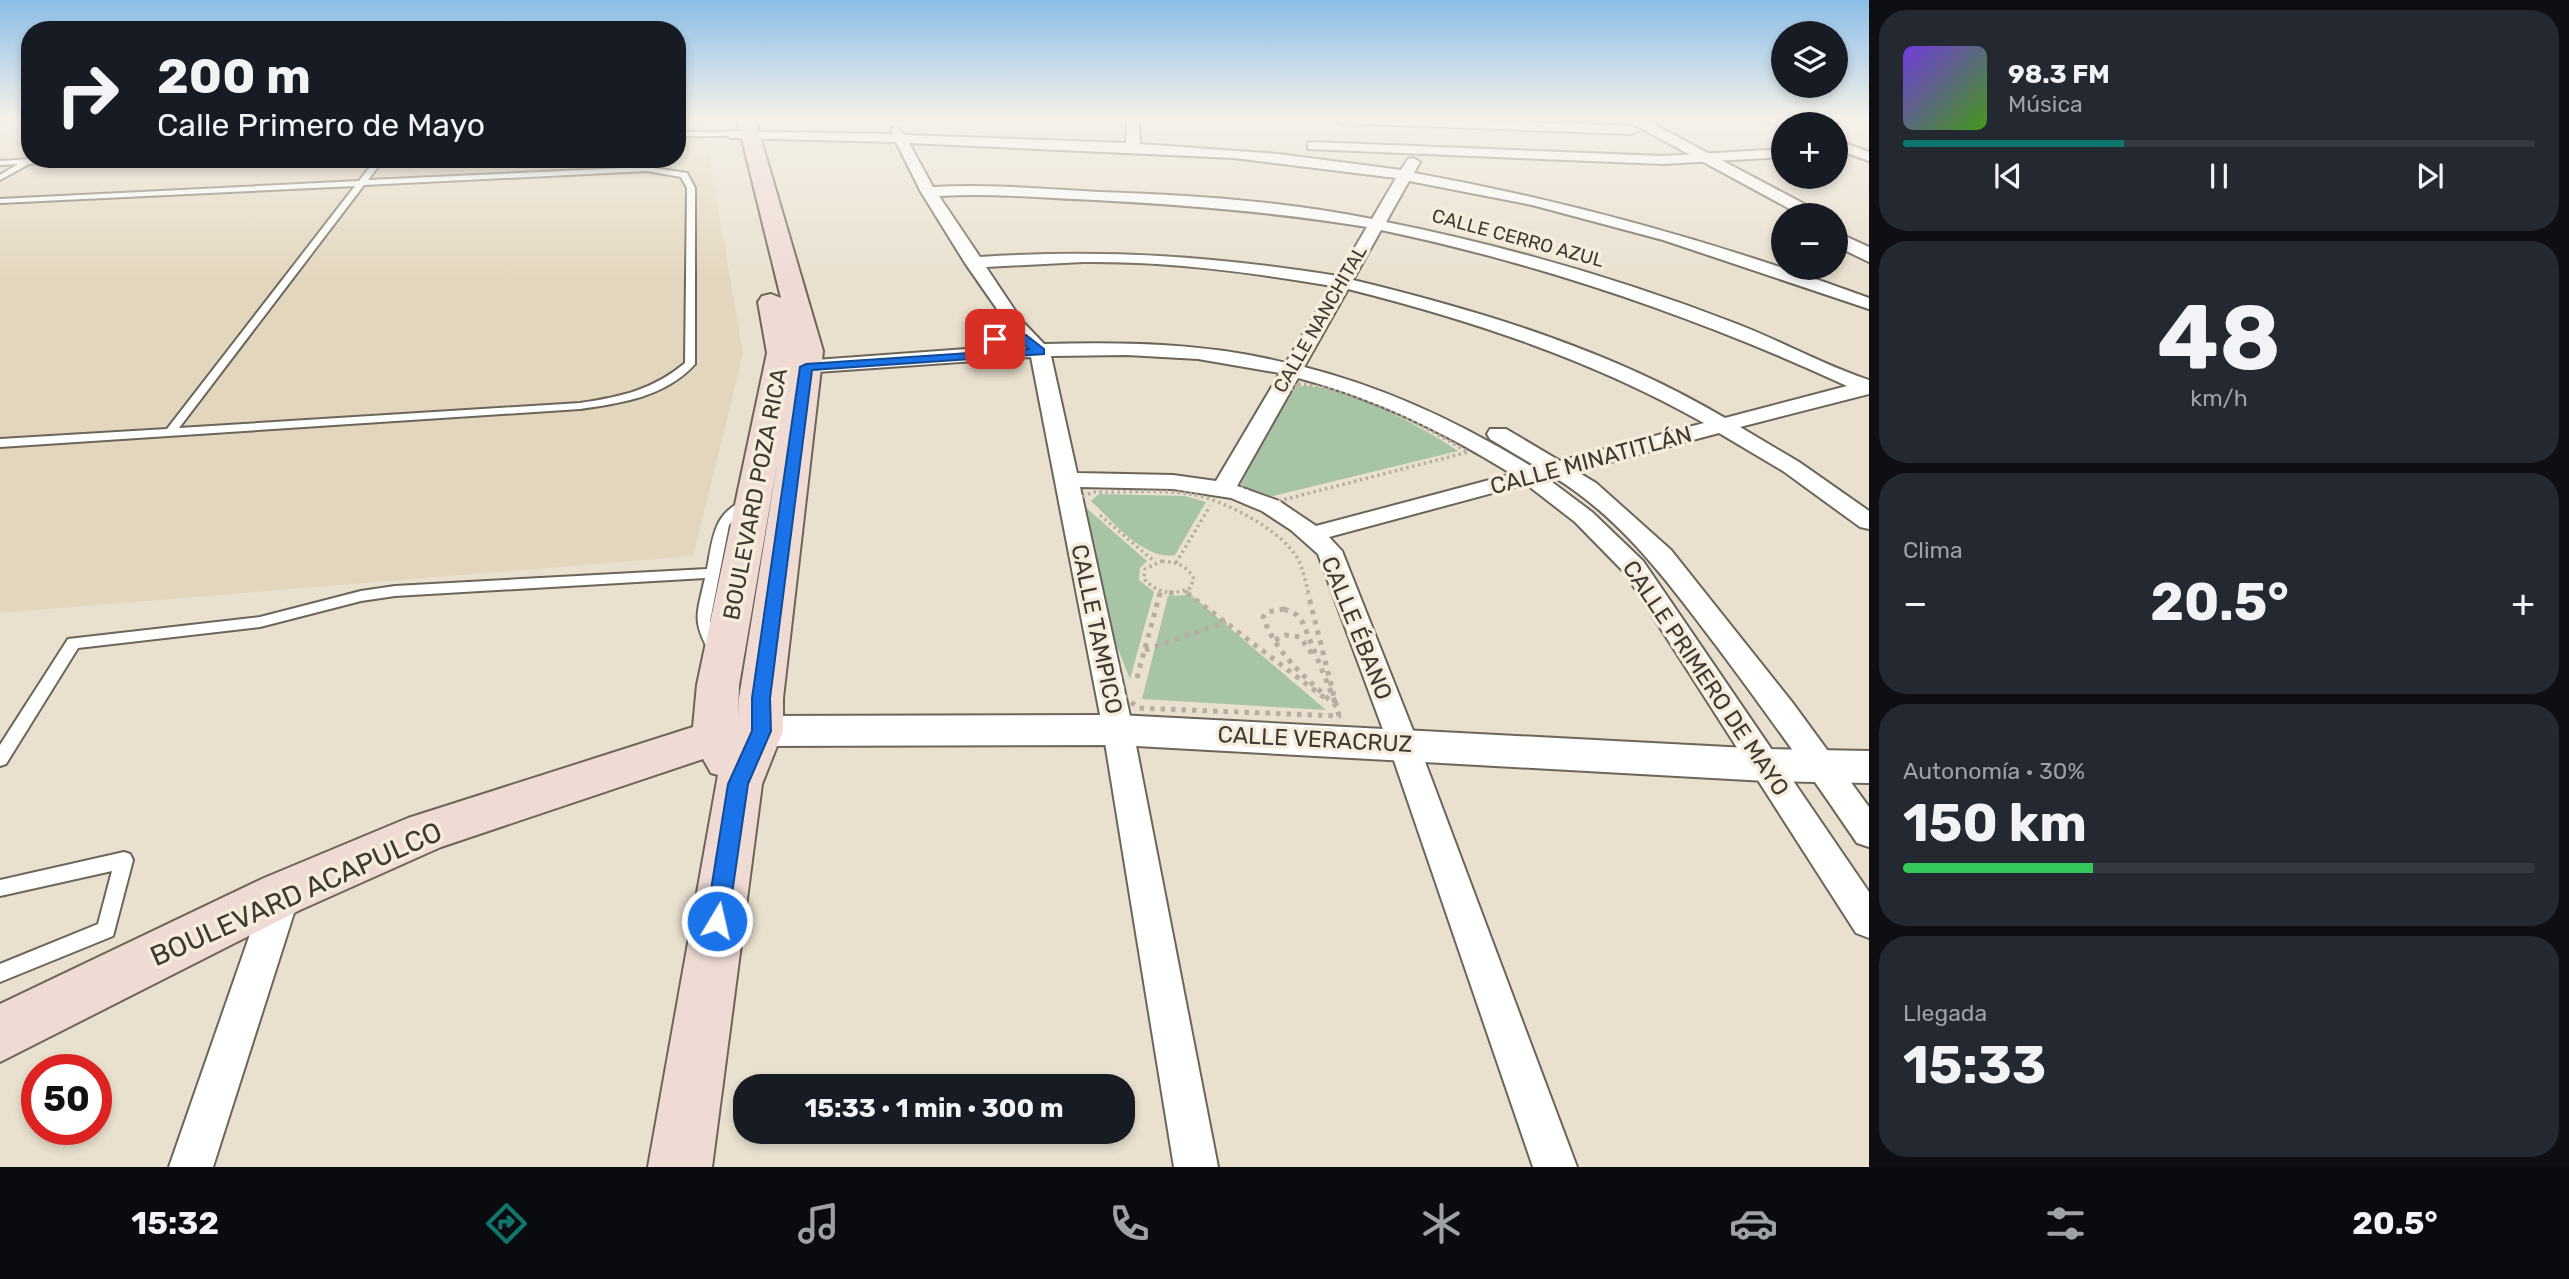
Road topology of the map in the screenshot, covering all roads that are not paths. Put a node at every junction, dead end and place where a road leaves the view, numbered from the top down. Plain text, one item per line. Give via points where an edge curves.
1 (369, 173) edge
2 (491, 173) edge
3 (677, 173) edge
4 (748, 173) edge
5 (918, 173) edge
6 (1406, 173) edge
7 (1442, 173) edge
8 (1450, 173) edge
9 (1720, 173) edge
10 (1727, 173) edge
11 (361, 183) junction
12 (928, 192) junction
13 (0, 201) edge
14 (1771, 203) edge
15 (1790, 203) edge
16 (1376, 225) junction
17 (1848, 232) edge
18 (1869, 243) edge
19 (1848, 245) edge
20 (1771, 256) edge
21 (1869, 256) edge
22 (973, 263) junction
23 (1845, 280) edge
24 (1341, 283) junction
25 (1869, 288) edge
26 (1869, 304) edge
27 (1031, 344) junction
28 (794, 360) junction
29 (1295, 361) junction
30 (1868, 387) edge
31 (1720, 425) junction
32 (171, 431) junction
33 (782, 437) junction
34 (0, 443) edge
35 (1560, 468) junction
36 (1534, 476) junction
37 (1072, 489) junction
38 (1226, 492) junction
39 (754, 499) junction
40 (1869, 522) edge
41 (1313, 534) junction
42 (713, 573) junction
43 (723, 661) junction
44 (1124, 716) junction
45 (738, 734) junction
46 (1403, 743) junction
47 (0, 759) edge
48 (1821, 764) junction
49 (1766, 765) junction
50 (1869, 767) edge
51 (1869, 833) edge
52 (0, 888) edge
53 (282, 894) junction
54 (1869, 922) edge
55 (0, 973) edge
56 (0, 1034) edge
57 (191, 1167) edge
58 (680, 1167) edge
59 (1196, 1167) edge
60 (1555, 1167) edge

1 - 11 lane
2 - 11 lane
3 - 32 lane via 691,188 690,365 669,384 633,398 580,406
4 - 28 main road, BOULEVARD POZA RICA via 781,342
5 - 12 street, CALLE TAMPICO
6 - 16 street, CALLE NANCHITAL
7 - 26 street via 1786,272
8 - 20 street via 1591,204
9 - 14 street
10 - 15 street
11 - 13 lane
11 - 32 lane
12 - 16 street, CALLE CERRO AZUL via 1048,193 1239,204
12 - 22 street, CALLE TAMPICO
16 - 24 street, CALLE NANCHITAL
16 - 30 street, CALLE CERRO AZUL via 1504,252 1604,282 1737,331
17 - 18 street
19 - 21 street
22 - 24 street via 1151,258
22 - 27 street, CALLE TAMPICO
23 - 25 street
24 - 29 street, CALLE NANCHITAL
24 - 31 street via 1525,334 1628,378
27 - 28 street, CALLE PRIMERO DE MAYO
27 - 29 street, CALLE PRIMERO DE MAYO
27 - 37 street, CALLE TAMPICO
28 - 33 main road, BOULEVARD POZA RICA
29 - 35 street, CALLE PRIMERO DE MAYO via 1402,389
29 - 36 street, CALLE PRIMERO DE MAYO via 1469,437
29 - 38 street, CALLE NANCHITAL
30 - 31 street, CALLE MINATITLÁN
31 - 35 street, CALLE MINATITLÁN
31 - 40 street
32 - 34 lane
33 - 39 main road, BOULEVARD POZA RICA
33 - 45 main road, BOULEVARD POZA RICA via 761,698
35 - 36 street, CALLE MINATITLÁN
35 - 48 street, CALLE PRIMERO DE MAYO via 1662,556
36 - 41 street, CALLE MINATITLÁN
36 - 49 street, CALLE PRIMERO DE MAYO via 1603,533 1634,567
37 - 38 street, CALLE ÉBANO via 1188,482
37 - 44 street, CALLE TAMPICO
38 - 41 street, CALLE ÉBANO via 1281,511
39 - 42 lane via 723,524
39 - 43 main road, BOULEVARD POZA RICA
41 - 46 street, CALLE ÉBANO via 1337,567
42 - 43 lane via 703,621 706,635
42 - 47 lane via 396,591 260,622 73,643
43 - 45 main road, BOULEVARD POZA RICA
44 - 45 street, CALLE VERACRUZ
44 - 46 street, CALLE VERACRUZ
44 - 59 street, CALLE TAMPICO
45 - 53 main road, BOULEVARD ACAPULCO via 425,832
45 - 58 main road, BOULEVARD POZA RICA via 738,784
46 - 49 street, CALLE VERACRUZ
46 - 60 street, CALLE ÉBANO
48 - 49 street, CALLE VERACRUZ
48 - 50 street, CALLE VERACRUZ
48 - 51 street, CALLE PRIMERO DE MAYO
49 - 54 street, CALLE PRIMERO DE MAYO
52 - 55 lane via 124,860 106,930
53 - 56 main road, BOULEVARD ACAPULCO
53 - 57 street

